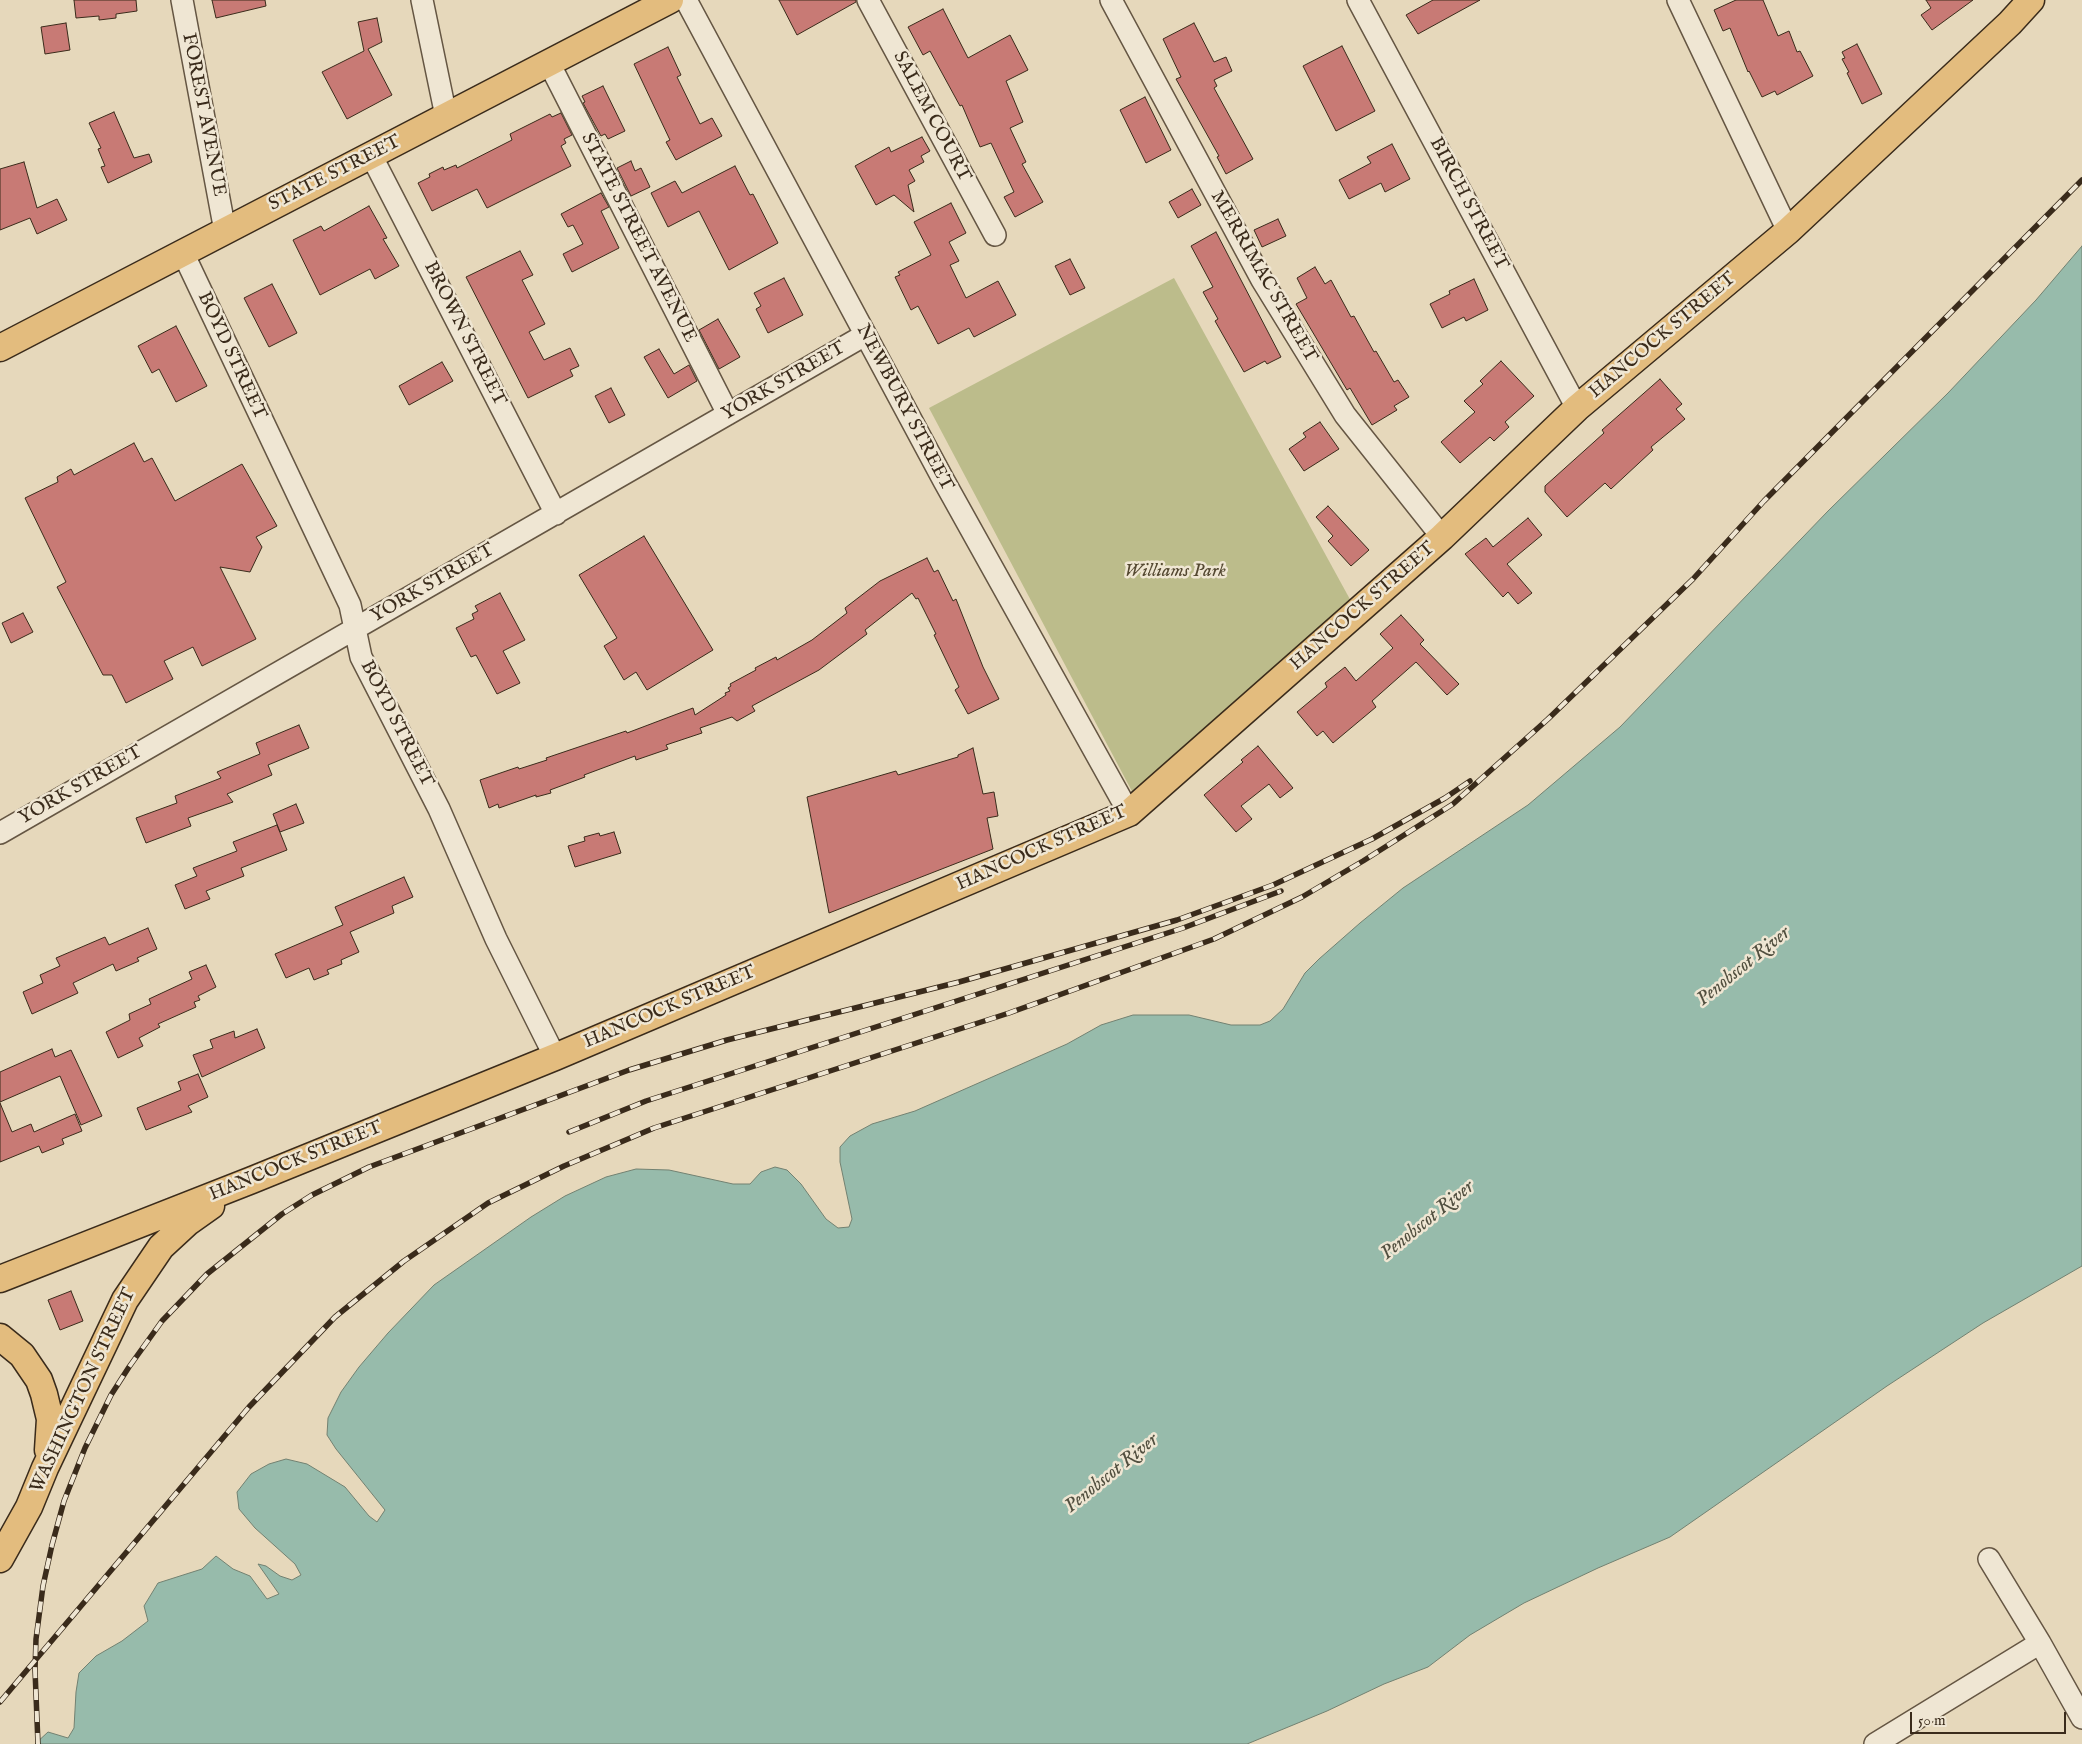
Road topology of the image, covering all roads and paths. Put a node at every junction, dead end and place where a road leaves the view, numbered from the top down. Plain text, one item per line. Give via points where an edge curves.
1 (182, 0) edge
2 (422, 0) edge
3 (670, 0) edge
4 (686, 0) edge
5 (868, 0) edge
6 (1110, 0) edge
7 (1358, 0) edge
8 (1678, 0) edge
9 (2031, 0) edge
10 (549, 63) junction
11 (446, 116) junction
12 (371, 155) junction
13 (225, 231) junction
14 (1788, 231) junction
15 (995, 235) dead end
16 (182, 253) junction
17 (865, 335) junction
18 (0, 348) edge
19 (1577, 408) junction
20 (728, 414) junction
21 (556, 514) junction
22 (1442, 537) junction
23 (356, 629) junction
24 (1129, 813) junction
25 (0, 833) edge
26 (555, 1057) junction
27 (252, 1180) junction
28 (0, 1279) edge
29 (0, 1337) edge
30 (45, 1468) junction
31 (0, 1559) edge
32 (1989, 1559) dead end
33 (2040, 1643) junction
34 (2082, 1718) edge
35 (1875, 1744) edge

1 - 13 street, FOREST AVENUE
2 - 11 street
3 - 10 main road, STATE STREET
4 - 17 street, NEWBURY STREET
5 - 15 street, SALEM COURT
6 - 22 street, MERRIMAC STREET via 1262,280 1344,415
7 - 19 street, BIRCH STREET
8 - 14 street
9 - 14 main road, HANCOCK STREET
10 - 11 main road, STATE STREET
10 - 20 street, STATE STREET AVENUE
11 - 12 main road, STATE STREET
12 - 13 main road, STATE STREET
12 - 21 street, BROWN STREET
13 - 16 main road, STATE STREET
14 - 19 main road, HANCOCK STREET
16 - 18 main road, STATE STREET
16 - 23 street, BOYD STREET via 350,605
17 - 20 street, YORK STREET
17 - 24 street, NEWBURY STREET
19 - 22 main road, HANCOCK STREET
20 - 21 street, YORK STREET
21 - 23 street, YORK STREET
22 - 24 main road, HANCOCK STREET
23 - 25 street, YORK STREET
23 - 26 street, BOYD STREET via 361,657 439,809 496,939
24 - 26 main road, HANCOCK STREET
26 - 27 main road, HANCOCK STREET
27 - 28 main road, HANCOCK STREET
27 - 30 main road, WASHINGTON STREET via 188,1223 149,1262 112,1326
29 - 30 main road via 31,1366 44,1394 50,1419
30 - 31 main road, WASHINGTON STREET
32 - 33 street
33 - 34 street
33 - 35 street

